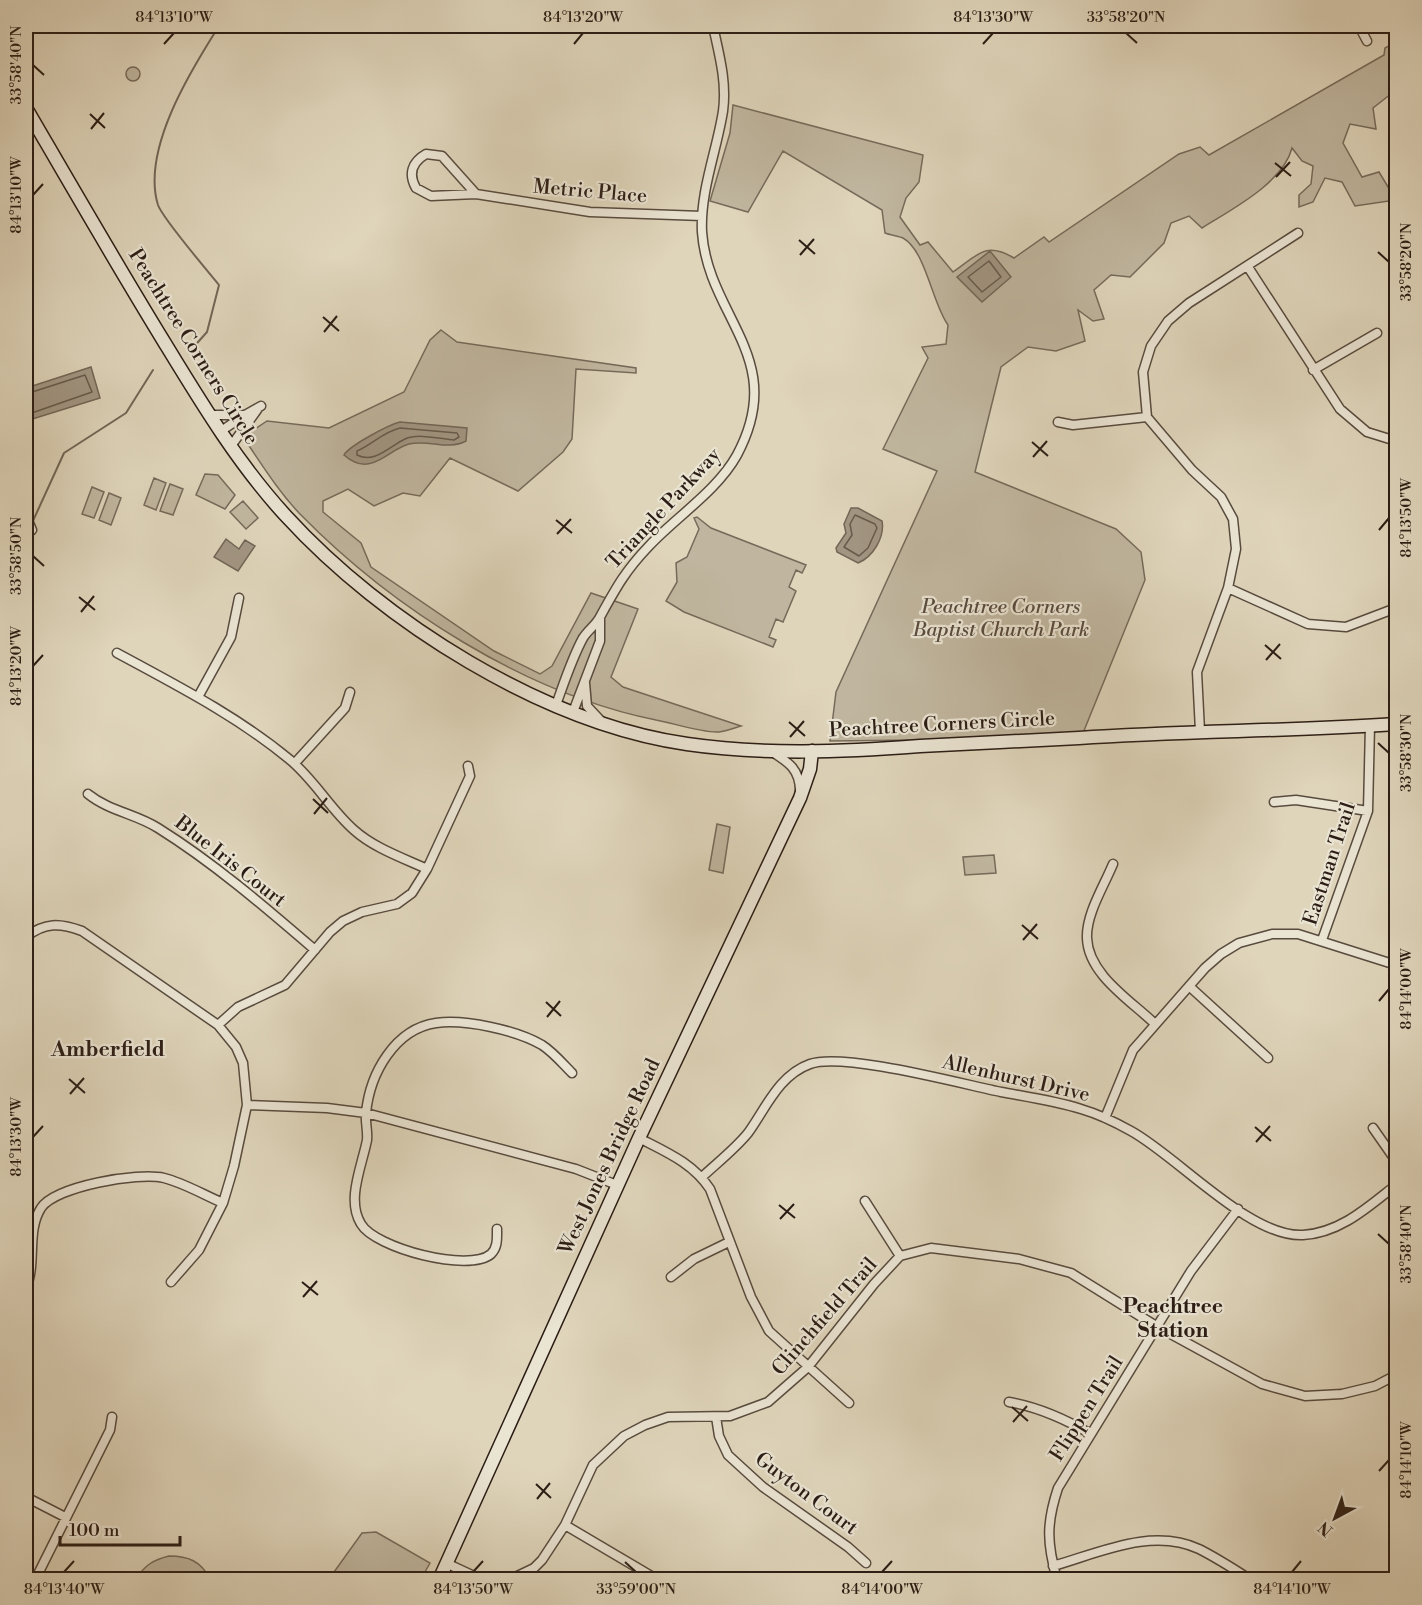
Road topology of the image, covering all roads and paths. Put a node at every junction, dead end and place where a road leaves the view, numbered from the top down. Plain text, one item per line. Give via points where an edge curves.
1 (713, 26) edge
2 (1359, 26) edge
3 (1367, 41) dead end
4 (26, 108) edge
5 (476, 194) junction
6 (702, 216) junction
7 (1298, 233) dead end
8 (1248, 267) junction
9 (1377, 333) dead end
10 (1313, 370) junction
11 (209, 415) junction
12 (245, 415) junction
13 (1147, 417) junction
14 (1058, 422) dead end
15 (220, 431) junction
16 (1396, 441) edge
17 (231, 446) junction
18 (26, 516) edge
19 (26, 535) edge
20 (1228, 588) junction
21 (239, 598) dead end
22 (1396, 608) edge
23 (600, 619) junction
24 (117, 654) dead end
25 (584, 682) junction
26 (350, 692) dead end
27 (198, 697) junction
28 (556, 705) junction
29 (573, 712) junction
30 (602, 722) junction
31 (1396, 724) edge
32 (1370, 725) junction
33 (1200, 731) junction
34 (771, 751) junction
35 (812, 751) junction
36 (294, 763) junction
37 (468, 766) dead end
38 (88, 794) dead end
39 (800, 798) junction
40 (1274, 802) dead end
41 (1368, 811) junction
42 (1113, 864) dead end
43 (427, 869) junction
44 (26, 938) edge
45 (1322, 940) junction
46 (315, 950) junction
47 (1396, 965) edge
48 (1189, 986) junction
49 (1154, 1023) junction
50 (218, 1025) junction
51 (1268, 1058) dead end
52 (572, 1073) dead end
53 (247, 1105) junction
54 (366, 1113) junction
55 (1105, 1118) junction
56 (1373, 1128) dead end
57 (639, 1138) junction
58 (1396, 1161) edge
59 (702, 1177) junction
60 (618, 1185) junction
61 (1396, 1185) edge
62 (865, 1201) dead end
63 (223, 1203) junction
64 (1238, 1209) junction
65 (497, 1229) dead end
66 (729, 1242) junction
67 (900, 1256) junction
68 (671, 1277) dead end
69 (171, 1282) dead end
70 (26, 1288) edge
71 (1156, 1326) junction
72 (808, 1367) junction
73 (1396, 1375) edge
74 (1009, 1402) dead end
75 (849, 1403) dead end
76 (112, 1417) dead end
77 (716, 1417) junction
78 (1091, 1434) junction
79 (26, 1497) edge
80 (65, 1517) junction
81 (565, 1525) junction
82 (866, 1563) dead end
83 (448, 1564) junction
84 (1053, 1566) junction
85 (35, 1580) edge
86 (439, 1580) edge
87 (492, 1580) edge
88 (500, 1580) edge
89 (658, 1580) edge
90 (1057, 1580) edge
91 (1251, 1580) edge

1 - 6 street, Triangle Parkway via 724,82 723,109
2 - 3 street
4 - 11 street, Peachtree Corners Circle
5 - 5 street, Metric Place via 442,156 426,154 413,165 412,181 423,194
5 - 6 street, Metric Place via 590,212
6 - 23 street, Triangle Parkway via 709,271 748,352 753,372 753,410 736,456 722,475 628,569
7 - 8 street
8 - 10 street
8 - 13 street via 1189,303 1168,321 1151,346 1143,372
9 - 10 street
10 - 16 street via 1340,409 1367,432
11 - 12 street
11 - 15 street, Peachtree Corners Circle
12 - 15 street
12 - 17 street via 261,406
13 - 14 street via 1073,425
13 - 20 street via 1221,497 1233,519 1236,549
15 - 17 street, Peachtree Corners Circle
17 - 28 street, Peachtree Corners Circle via 285,516 392,611 485,672
18 - 19 street via 32,530
20 - 22 street via 1308,624 1346,627
20 - 33 street via 1197,672
21 - 27 street via 231,637
23 - 25 street, Triangle Parkway via 600,641
23 - 28 street, Triangle Parkway via 584,637
24 - 27 street
25 - 29 street, Triangle Parkway
25 - 30 street via 588,706
26 - 36 street via 345,708
27 - 36 street
28 - 29 street, Peachtree Corners Circle
29 - 30 street, Peachtree Corners Circle
30 - 34 street, Peachtree Corners Circle via 686,744
31 - 32 street, Peachtree Corners Circle
32 - 33 street, Peachtree Corners Circle
32 - 41 street, Eastman Trail
33 - 35 street, Peachtree Corners Circle
34 - 35 street, Peachtree Corners Circle
34 - 39 street via 795,768 800,778
35 - 39 street, West Jones Bridge Road
36 - 43 street via 352,829 366,840
37 - 43 street via 470,776
38 - 46 street, Blue Iris Court via 101,805 154,825 198,853
39 - 57 street, West Jones Bridge Road
40 - 41 street via 1296,800
41 - 45 street, Eastman Trail
42 - 49 street via 1091,917 1087,937 1090,957 1099,971
43 - 46 street via 412,894 397,904 343,921
44 - 50 street via 38,928 50,925 63,924 82,931
45 - 47 street
45 - 48 street via 1298,934 1272,934 1239,943 1221,954
46 - 50 street via 285,985 238,1007
48 - 49 street
48 - 51 street
49 - 55 street via 1133,1050
50 - 53 street via 243,1063
52 - 54 street via 542,1046 512,1034 465,1022 423,1025 400,1041 384,1059
53 - 54 street
53 - 63 street
54 - 60 street via 576,1168
54 - 65 street via 367,1138 355,1190 356,1213 368,1234 422,1255 482,1260 498,1244
55 - 59 street, Allenhurst Drive via 1079,1108 866,1064 823,1060 793,1072 747,1134
55 - 64 street, Allenhurst Drive via 1151,1144
56 - 58 street
57 - 59 street via 686,1163
57 - 60 street, West Jones Bridge Road
59 - 66 street via 719,1209
60 - 83 street, West Jones Bridge Road
61 - 64 street, Allenhurst Drive via 1330,1230 1301,1235 1276,1231
62 - 67 street
63 - 69 street via 199,1250
63 - 70 street via 163,1178 139,1177 54,1197 42,1207 36,1221 32,1275
64 - 71 street, Flippen Trail
66 - 68 street via 694,1259
66 - 72 street via 769,1331
67 - 71 street, Clinchfield Trail via 931,1248 1019,1259 1071,1273
67 - 72 street, Clinchfield Trail
71 - 73 street, Clinchfield Trail via 1262,1384 1305,1396 1342,1394 1375,1386
71 - 78 street, Flippen Trail
72 - 75 street
72 - 77 street, Clinchfield Trail via 768,1402
74 - 78 street via 1065,1419
76 - 80 street via 110,1430
77 - 81 street, Clinchfield Trail via 668,1417 624,1436 593,1465
77 - 82 street, Guyton Court via 728,1455 763,1487
78 - 84 street, Flippen Trail via 1058,1488 1048,1517
79 - 80 street
80 - 85 street
81 - 88 street, Clinchfield Trail via 554,1546 534,1568
81 - 89 street
83 - 86 street, West Jones Bridge Road
83 - 87 street
84 - 90 street, Flippen Trail
84 - 91 street via 1144,1540 1173,1541 1197,1548

